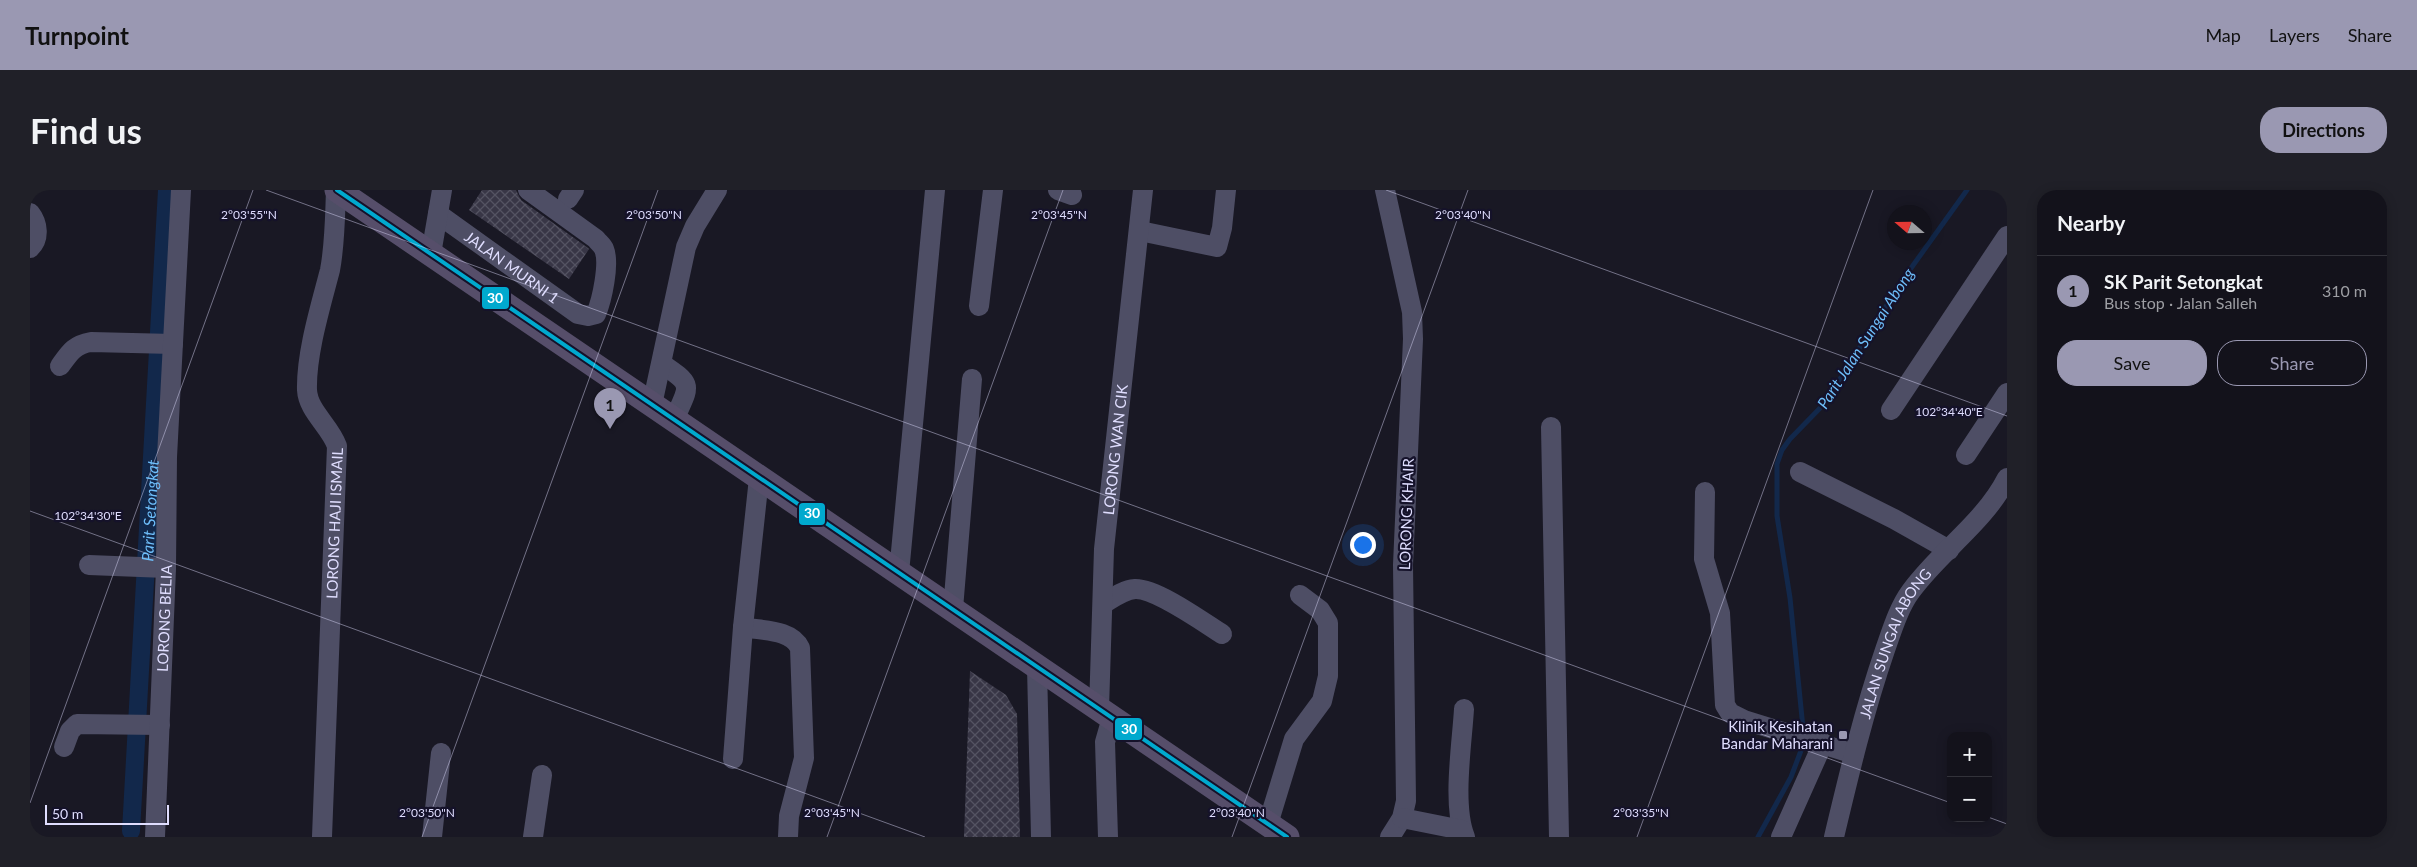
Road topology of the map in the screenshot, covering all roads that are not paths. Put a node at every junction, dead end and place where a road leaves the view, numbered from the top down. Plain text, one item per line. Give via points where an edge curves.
1 (181, 190) edge
2 (337, 190) edge
3 (442, 190) edge
4 (717, 190) edge
5 (936, 190) edge
6 (993, 190) edge
7 (1143, 190) edge
8 (1226, 190) edge
9 (1385, 190) edge
10 (536, 192) edge
11 (30, 213) edge
12 (438, 214) junction
13 (1140, 231) junction
14 (2007, 236) edge
15 (30, 248) edge
16 (431, 254) junction
17 (979, 306) dead end
18 (173, 344) junction
19 (662, 364) junction
20 (60, 366) dead end
21 (972, 379) dead end
22 (2007, 393) edge
23 (652, 405) junction
24 (1891, 410) dead end
25 (674, 420) junction
26 (1551, 426) dead end
27 (1966, 455) dead end
28 (1800, 472) dead end
29 (759, 478) junction
30 (2006, 484) edge
31 (1705, 492) dead end
32 (1949, 550) junction
33 (90, 565) dead end
34 (154, 567) junction
35 (899, 573) junction
36 (1300, 595) dead end
37 (1103, 604) junction
38 (952, 609) junction
39 (743, 627) junction
40 (1222, 634) dead end
41 (1037, 667) junction
42 (1464, 709) dead end
43 (1108, 715) junction
44 (144, 725) junction
45 (1823, 743) junction
46 (64, 747) dead end
47 (441, 753) dead end
48 (1854, 754) junction
49 (733, 759) dead end
50 (542, 775) dead end
51 (1840, 813) junction
52 (1402, 818) junction
53 (1277, 830) edge
54 (1463, 833) edge
55 (155, 837) edge
56 (322, 837) edge
57 (432, 837) edge
58 (533, 837) edge
59 (788, 837) edge
60 (1041, 837) edge
61 (1108, 837) edge
62 (1390, 837) edge
63 (1559, 837) edge
64 (1781, 837) edge
65 (1834, 837) edge
66 (1843, 837) edge

1 - 18 street, LORONG BELIA
2 - 16 main road
2 - 56 street, LORONG HAJI ISMAIL via 332,251 318,312 307,390 312,406 337,446
3 - 12 street
4 - 19 street via 686,247
5 - 35 street
6 - 17 street
7 - 13 street, LORONG WAN CIK
8 - 13 street via 1217,247
9 - 52 street, LORONG KHAIR via 1412,312 1413,339 1403,565 1406,800
10 - 12 street, JALAN MURNI 1 via 596,239 604,249 602,300 596,314 578,314
11 - 15 street via 37,233
12 - 16 street
13 - 37 street, LORONG WAN CIK via 1104,549
14 - 24 street
16 - 23 main road
18 - 20 street via 79,344
18 - 34 street, LORONG BELIA via 167,457
19 - 23 street
19 - 25 street via 684,379 686,384
21 - 38 street
22 - 27 street
23 - 25 main road
25 - 29 main road
26 - 63 street
28 - 32 street
29 - 35 main road
29 - 39 street
30 - 32 street, JALAN SUNGAI ABONG
31 - 45 street via 1704,559 1720,614 1725,705 1730,713 1744,720
32 - 48 street, JALAN SUNGAI ABONG via 1910,592 1894,625
33 - 34 street
34 - 44 street, LORONG BELIA
35 - 38 main road
36 - 53 street via 1320,610 1328,623 1328,676 1322,701 1294,739
37 - 40 street via 1123,592 1136,589 1152,592
37 - 43 street, LORONG WAN CIK
38 - 41 main road
39 - 49 street
39 - 59 street via 788,635 796,639 800,648 804,758 789,816
41 - 43 main road
41 - 60 street
42 - 54 street via 1459,804
43 - 53 main road
43 - 61 street
44 - 46 street via 77,724 70,731
44 - 55 street, LORONG BELIA
45 - 48 street
45 - 64 street
47 - 57 street
48 - 51 street, JALAN SUNGAI ABONG
50 - 58 street
51 - 65 street, JALAN SUNGAI ABONG
51 - 66 street
52 - 54 street
52 - 62 street, LORONG KHAIR

